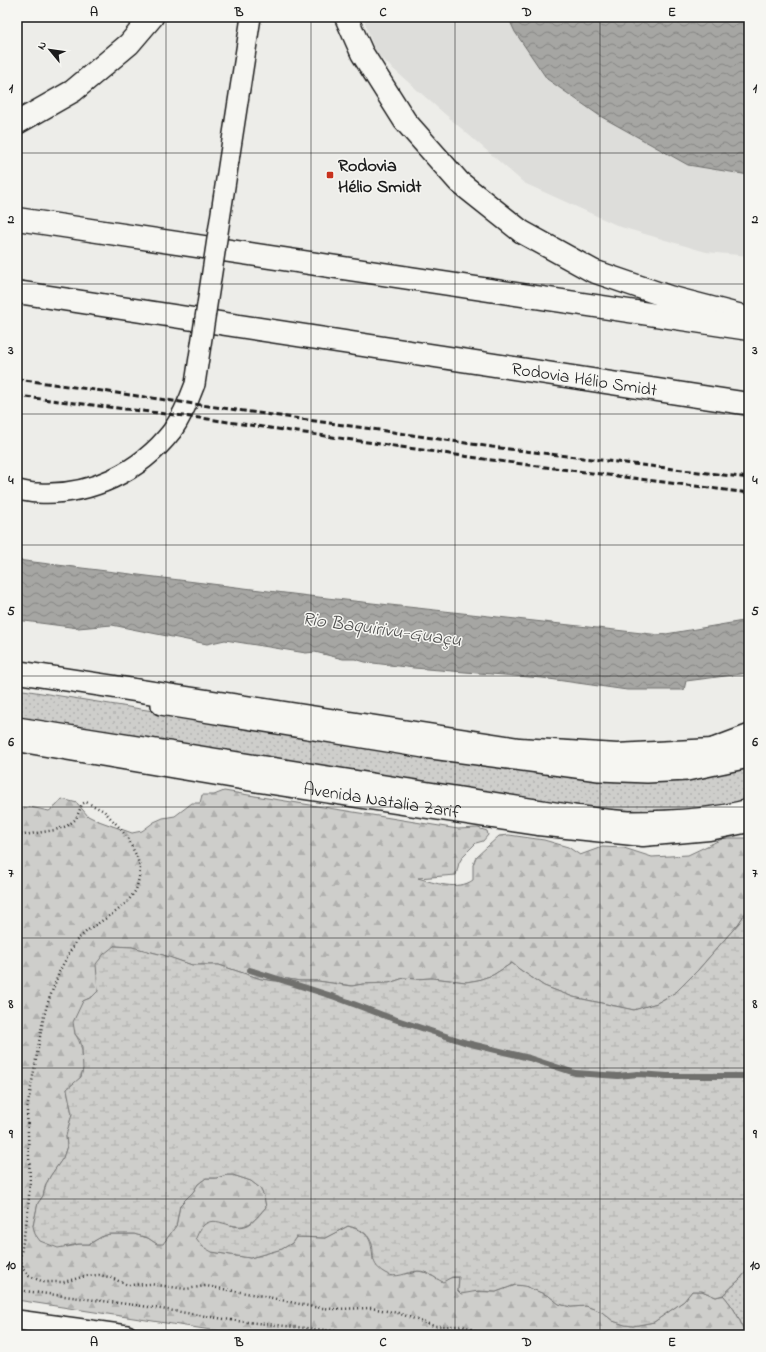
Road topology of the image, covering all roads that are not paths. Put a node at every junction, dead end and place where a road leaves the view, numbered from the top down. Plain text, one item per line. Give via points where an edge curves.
1 (152, 17) edge
2 (251, 17) edge
3 (346, 17) edge
4 (17, 123) edge
5 (17, 219) edge
6 (17, 292) edge
7 (17, 305) edge
8 (108, 305) junction
9 (749, 317) edge
10 (749, 329) edge
11 (749, 404) edge
12 (17, 490) edge
13 (17, 672) edge
14 (17, 682) edge
15 (17, 727) edge
16 (749, 736) edge
17 (17, 740) edge
18 (749, 741) edge
19 (712, 750) junction
20 (749, 758) edge
21 (687, 771) junction
22 (749, 809) edge
23 (749, 821) edge
24 (17, 1320) edge
25 (127, 1335) edge

1 - 4 main road via 129,44 73,91
2 - 12 street, bridge via 195,384 185,408 172,430 155,450 113,479 89,488 57,493
3 - 9 main road via 362,53 405,122 459,182 522,232 593,271 669,297
5 - 10 main road
6 - 8 main road, Rodovia Hélio Smidt
7 - 8 main road
8 - 11 main road, Rodovia Hélio Smidt
13 - 19 main road via 519,749 617,755
14 - 21 street via 543,764 647,774
15 - 22 street via 574,815 628,820 678,819 736,813
16 - 19 main road
17 - 23 main road, Avenida Natalia Zarif via 538,824 643,835 709,829
18 - 19 main road
19 - 21 street
20 - 21 street
24 - 25 street

